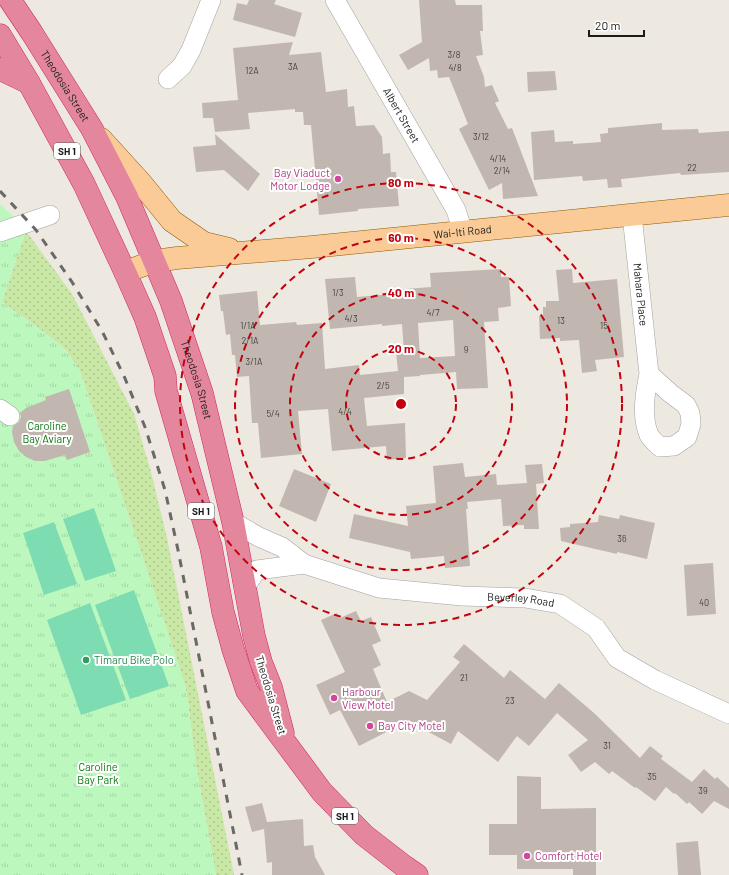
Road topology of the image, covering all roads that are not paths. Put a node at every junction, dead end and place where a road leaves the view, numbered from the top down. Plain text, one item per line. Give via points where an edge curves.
1 (10, 0) edge
2 (211, 0) edge
3 (335, 0) edge
4 (0, 35) edge
5 (0, 69) edge
6 (168, 80) dead end
7 (29, 83) junction
8 (92, 129) junction
9 (729, 206) edge
10 (50, 215) dead end
11 (632, 215) junction
12 (0, 232) edge
13 (464, 232) junction
14 (244, 252) junction
15 (155, 261) junction
16 (125, 272) junction
17 (649, 374) dead end
18 (234, 522) junction
19 (304, 564) junction
20 (244, 588) junction
21 (729, 714) edge
22 (286, 743) junction
23 (417, 875) edge

1 - 8 highway, Theodosia Street / SH 1
2 - 6 street via 191,50 182,66
3 - 13 street, Albert Street via 456,210
4 - 7 highway, Theodosia Street / SH 1
5 - 7 highway
7 - 16 highway, Theodosia Street / SH 1 via 84,184
8 - 14 main road via 172,221 204,242
8 - 15 highway, Theodosia Street / SH 1 via 127,197
9 - 11 main road, Wai-Iti Road
10 - 12 street
11 - 13 main road, Wai-Iti Road
11 - 17 street, Mahara Place
13 - 14 main road, Wai-Iti Road
14 - 15 main road, Wai-Iti Road
15 - 16 main road, Wai-Iti Road
15 - 18 highway, Theodosia Street / SH 1 via 172,301 202,393
16 - 22 highway, Theodosia Street / SH 1 via 143,310 165,376 166,391 211,547 223,612 247,691
18 - 19 street, Beverley Road via 282,547
18 - 20 highway, Theodosia Street / SH 1
19 - 20 street, Beverley Road via 257,570
19 - 21 street, Beverley Road via 378,588 462,596 524,598 560,604 596,628 617,658 655,680
20 - 22 highway, Theodosia Street / SH 1 via 260,662 271,687
22 - 23 highway, SH 1 via 322,792 343,814 382,849

